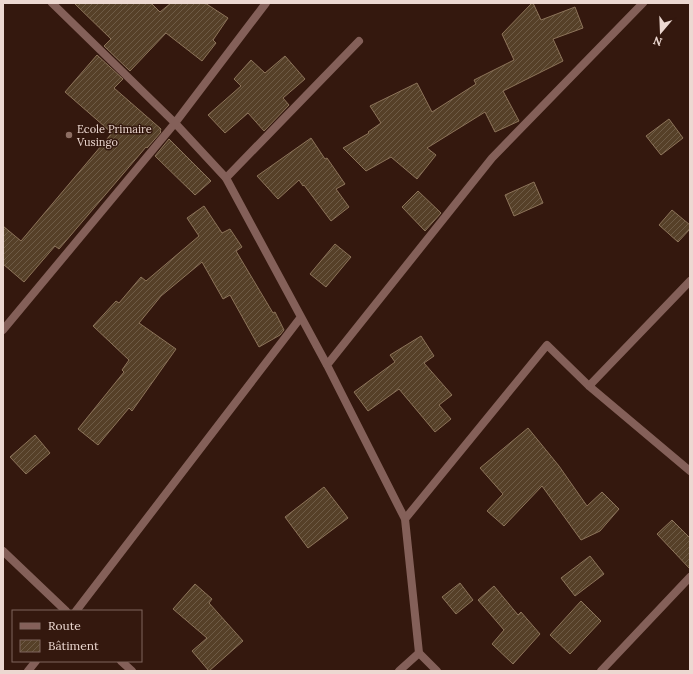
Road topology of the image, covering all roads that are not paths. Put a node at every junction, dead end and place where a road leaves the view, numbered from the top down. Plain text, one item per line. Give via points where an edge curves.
1 (52, 3) edge
2 (266, 3) edge
3 (643, 3) edge
4 (359, 41) dead end
5 (175, 123) junction
6 (226, 178) junction
7 (690, 281) edge
8 (301, 318) junction
9 (3, 330) edge
10 (327, 365) junction
11 (589, 386) junction
12 (690, 471) edge
13 (405, 520) junction
14 (3, 551) edge
15 (690, 578) edge
16 (65, 610) edge
17 (77, 610) edge
18 (419, 653) junction
19 (35, 662) edge
20 (122, 662) edge
21 (28, 671) edge
22 (132, 671) edge
23 (399, 671) edge
24 (437, 671) edge
25 (601, 671) edge

1 - 5 street
2 - 5 street
3 - 10 street via 492,158
4 - 6 street
5 - 6 street
5 - 9 street
6 - 8 street
7 - 11 street
8 - 10 street
8 - 17 street
10 - 13 street
11 - 12 street
11 - 13 street via 547,345
13 - 18 street
14 - 16 street
15 - 25 street
18 - 23 street
18 - 24 street
19 - 21 street
20 - 22 street

